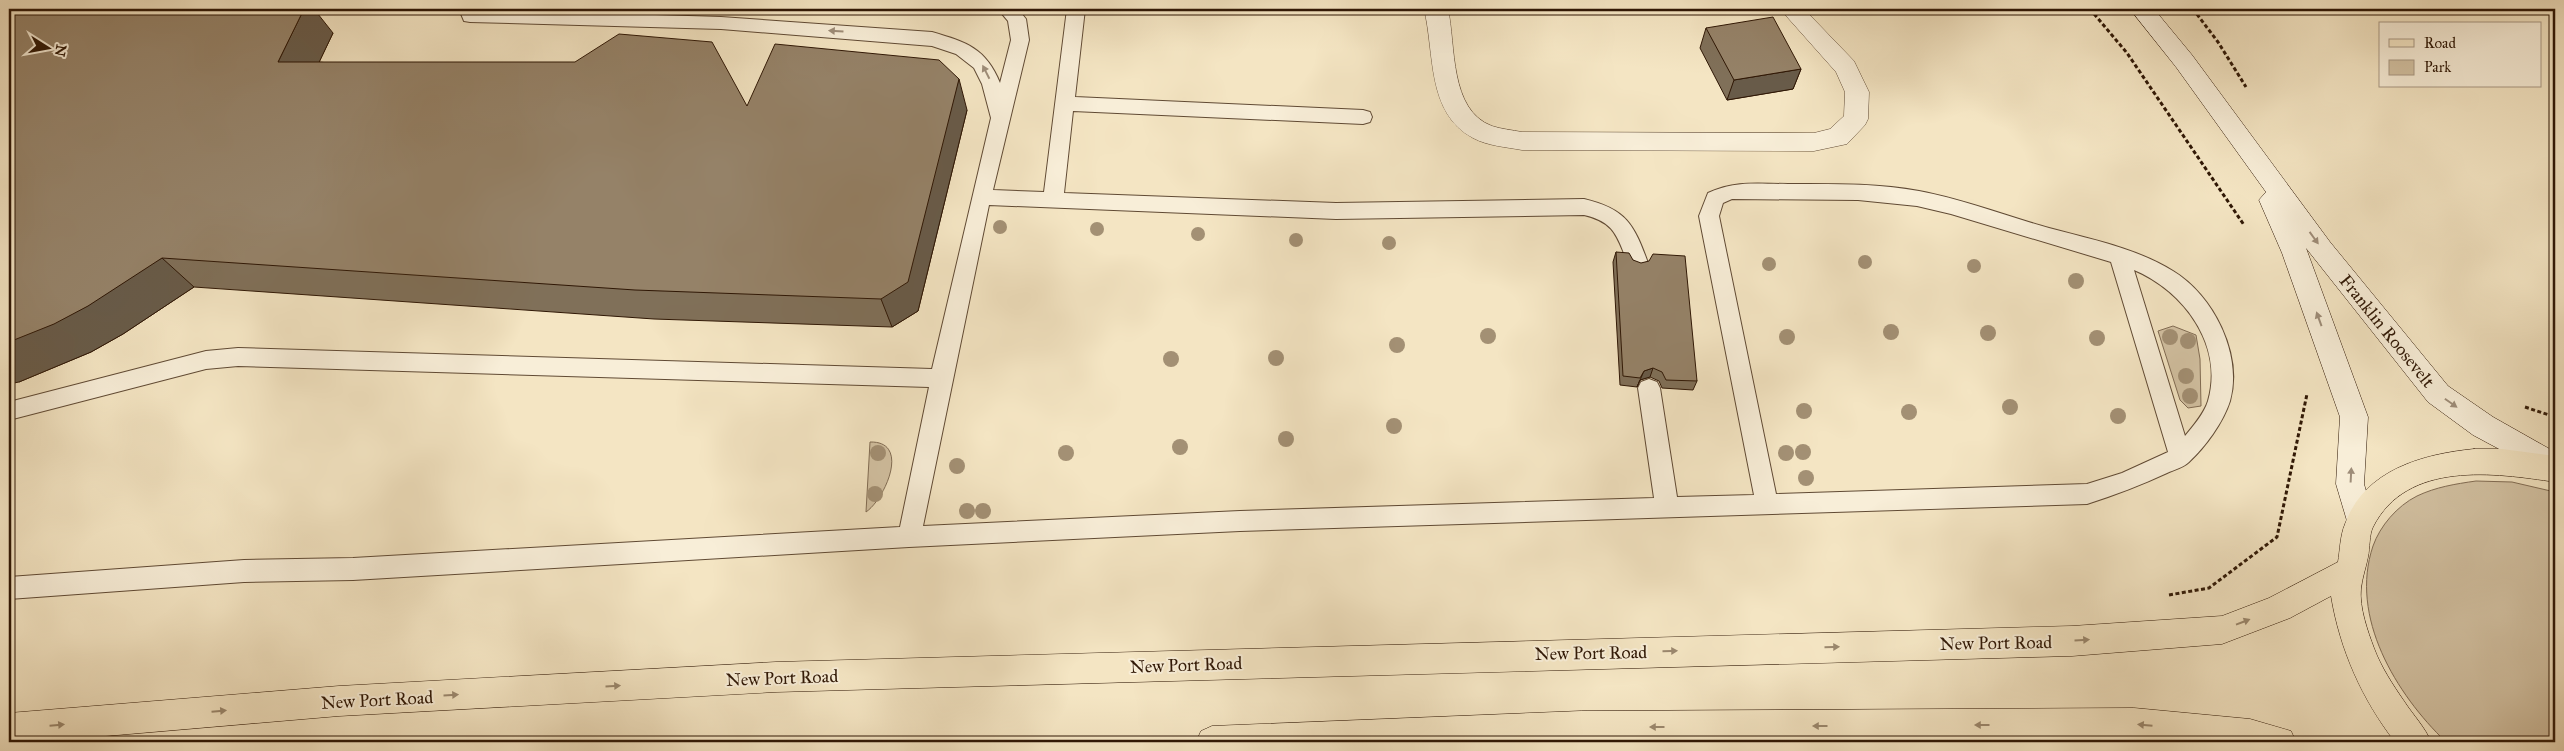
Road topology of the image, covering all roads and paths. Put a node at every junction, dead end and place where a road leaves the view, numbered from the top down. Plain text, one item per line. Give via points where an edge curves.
1 (468, 9) edge
2 (1007, 9) edge
3 (1076, 9) edge
4 (1436, 9) edge
5 (1791, 9) edge
6 (2090, 9) edge
7 (2141, 9) edge
8 (1064, 104) junction
9 (1363, 117) dead end
10 (1000, 118) junction
11 (2254, 157) junction
12 (982, 197) junction
13 (1053, 200) junction
14 (2247, 228) dead end
15 (2120, 257) junction
16 (1638, 263) edge
17 (941, 378) junction
18 (1649, 388) dead end
19 (2307, 392) dead end
20 (9, 411) edge
21 (2180, 457) junction
22 (2555, 467) edge
23 (1768, 505) junction
24 (1667, 508) junction
25 (2360, 522) junction
26 (909, 537) junction
27 (2352, 570) junction
28 (9, 588) edge
29 (2165, 596) dead end
30 (9, 730) edge
31 (1212, 742) edge
32 (2280, 742) edge
33 (2415, 742) edge

10 -> 1 lane via 985,67 974,55 956,45 932,39 721,23 470,16
2 - 10 lane via 1017,20 1020,40
3 - 8 lane
4 - 5 main road via 1440,19 1445,73 1454,107 1482,132 1522,141 1814,142 1838,137 1856,119 1857,92 1846,67
6 - 14 path via 2127,53
7 - 11 main road, Franklin Roosevelt via 2184,61
8 - 9 lane
8 - 13 lane
10 - 12 lane
11 -> 22 main road, Franklin Roosevelt via 2321,249 2438,394 2483,426
25 -> 11 main road, Franklin Roosevelt via 2350,484 2354,417 2295,253
12 - 13 lane
12 - 17 lane
13 - 16 lane via 1336,211 1584,207 1603,211 1619,222 1629,237
15 - 21 lane
15 - 21 lane via 2152,269 2190,298 2206,318 2221,350 2223,375 2219,402
15 - 23 lane via 1979,214 1902,196 1730,191 1715,198 1708,216
17 - 20 lane via 238,357 206,360
17 - 26 lane
18 - 24 lane
19 - 29 path via 2277,537 2209,588
21 - 23 lane via 2127,481 2087,494
22 - 25 main road via 2493,460 2438,465 2405,478 2379,497
23 - 24 lane
24 - 26 lane via 1249,521
25 - 27 main road
26 - 28 lane via 353,569 244,571
30 -> 27 main road, New Port Road via 339,701 776,677 2072,641 2222,630 2279,608
27 - 33 main road via 2346,590 2352,630 2368,672
32 -> 31 main road via 2250,735 2134,724 1581,727

